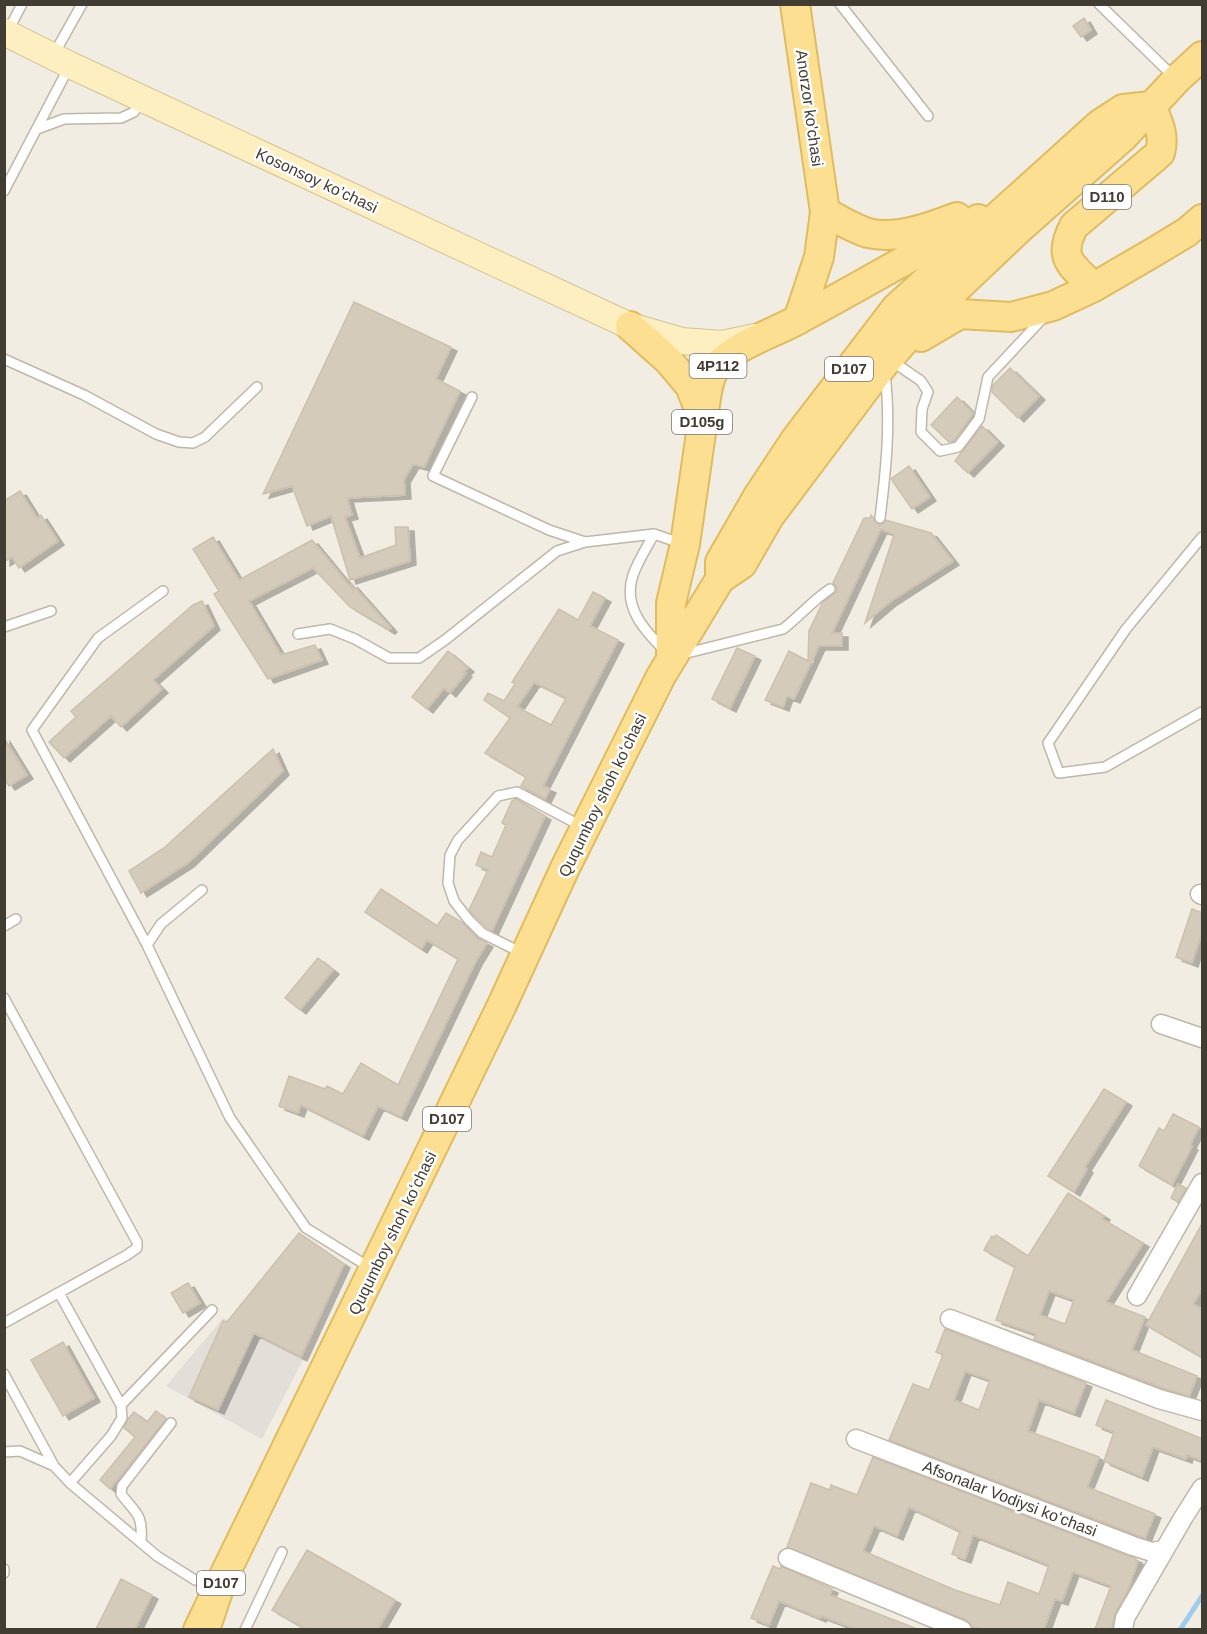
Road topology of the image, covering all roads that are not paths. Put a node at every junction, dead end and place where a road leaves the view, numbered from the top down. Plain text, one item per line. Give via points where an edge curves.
1 (22, 4) edge
2 (82, 4) edge
3 (795, 4) edge
4 (840, 4) edge
5 (1099, 4) edge
6 (6, 33) edge
7 (1203, 56) edge
8 (62, 60) junction
9 (1177, 79) junction
10 (143, 99) junction
11 (1151, 106) junction
12 (928, 116) dead end
13 (37, 129) junction
14 (4, 191) edge
15 (1024, 193) junction
16 (825, 212) junction
17 (1203, 219) edge
18 (1094, 287) junction
19 (1053, 306) junction
20 (798, 320) junction
21 (630, 326) junction
22 (764, 335) junction
23 (4, 358) edge
24 (888, 360) junction
25 (257, 387) dead end
26 (472, 397) dead end
27 (703, 419) junction
28 (880, 518) dead end
29 (654, 534) junction
30 (1203, 537) edge
31 (585, 542) junction
32 (685, 544) junction
33 (722, 574) junction
34 (830, 588) dead end
35 (163, 591) dead end
36 (51, 611) dead end
37 (4, 627) edge
38 (298, 634) dead end
39 (671, 657) junction
40 (1203, 712) edge
41 (585, 828) junction
42 (202, 890) dead end
43 (16, 919) dead end
44 (4, 926) edge
45 (147, 945) junction
46 (525, 955) junction
47 (4, 998) edge
48 (1161, 1024) dead end
49 (1203, 1038) edge
50 (1203, 1184) edge
51 (374, 1270) junction
52 (59, 1293) junction
53 (1137, 1296) dead end
54 (212, 1310) dead end
55 (950, 1319) dead end
56 (4, 1323) edge
57 (4, 1374) edge
58 (121, 1405) junction
59 (1203, 1411) edge
60 (171, 1423) dead end
61 (856, 1439) dead end
62 (4, 1452) edge
63 (54, 1466) junction
64 (70, 1483) junction
65 (1203, 1488) edge
66 (141, 1542) junction
67 (1164, 1550) junction
68 (282, 1552) dead end
69 (788, 1558) dead end
70 (223, 1580) junction
71 (198, 1629) edge
72 (205, 1629) edge
73 (244, 1629) edge
74 (962, 1629) edge
75 (1123, 1629) edge

1 - 6 lane
2 - 8 lane
3 - 16 main road, Anorzor ko'chasi
4 - 12 lane
5 - 9 lane
6 - 8 main road, Kosonsoy ko’chasi / D105g
7 - 9 main road, D107
8 - 10 main road, Kosonsoy ko’chasi / D105g
8 - 13 lane
9 - 11 main road, D107
10 - 13 lane via 134,112 122,118 64,119
10 - 21 main road, Kosonsoy ko’chasi / D105g
11 - 15 main road, D107 via 1123,109 1100,124
11 - 18 main road, D110 via 1160,126 1160,153 1074,226 1066,240 1065,249 1073,267
11 - 24 main road, D107 via 1123,137 920,323
13 - 14 lane
15 - 16 main road via 936,225 893,235 868,233
15 - 20 main road
15 - 33 main road, D107 via 896,308 795,440 739,525
16 - 20 main road, Anorzor ko'chasi via 819,257
17 - 18 main road
18 - 19 main road
19 - 24 main road via 1011,317 960,314
19 - 24 lane via 988,377 979,419 958,447 939,452 921,432 928,392 921,381
20 - 22 main road
21 - 22 main road, D105g via 692,342 722,344
21 - 27 main road, D105g via 690,386
22 - 27 main road, 4P112 via 716,368 709,382
23 - 25 lane via 179,442 193,443 205,437
24 - 28 lane via 885,479
24 - 33 main road, D107 via 769,517 742,564
26 - 31 lane via 433,476 549,530
27 - 32 main road, D105g
29 - 31 lane
29 - 32 lane
29 - 39 lane via 632,576 630,601 644,631
30 - 40 lane via 1126,629 1048,743 1059,773 1105,767
31 - 38 lane via 557,551 544,560 419,658 389,658 330,629
32 - 33 main road
32 - 39 main road, D105g via 671,603
33 - 39 main road, D107
34 - 39 lane via 783,629
35 - 45 lane via 98,638 32,730
36 - 37 lane
39 - 41 main road, Ququmboy shoh koʻchasi / D107
41 - 46 main road, Ququmboy shoh koʻchasi / D107
41 - 46 lane via 517,792 498,796 458,840 450,855 448,883 454,901 482,933
42 - 45 lane via 161,924
43 - 44 lane
45 - 51 lane via 230,1118 306,1228
46 - 51 main road, Ququmboy shoh koʻchasi / D107
47 - 52 lane via 137,1242 137,1248 127,1255
48 - 49 street
50 - 53 street
51 - 70 main road, Ququmboy shoh koʻchasi / D107
52 - 56 lane
52 - 58 lane
54 - 58 lane
55 - 59 street via 1159,1399
57 - 63 lane
58 - 64 lane via 122,1418 111,1436
60 - 66 lane via 122,1486 121,1494 139,1514
61 - 67 street, Afsonalar Vodiysi koʻchasi via 1133,1546 1152,1552
62 - 63 lane via 20,1451
63 - 64 lane
64 - 66 lane
65 - 67 street
66 - 70 lane via 195,1580
67 - 75 street via 1125,1618
68 - 73 lane
69 - 74 street
70 - 71 main road, Ququmboy shoh koʻchasi / D107
70 - 72 main road, Ququmboy shoh koʻchasi / D107

